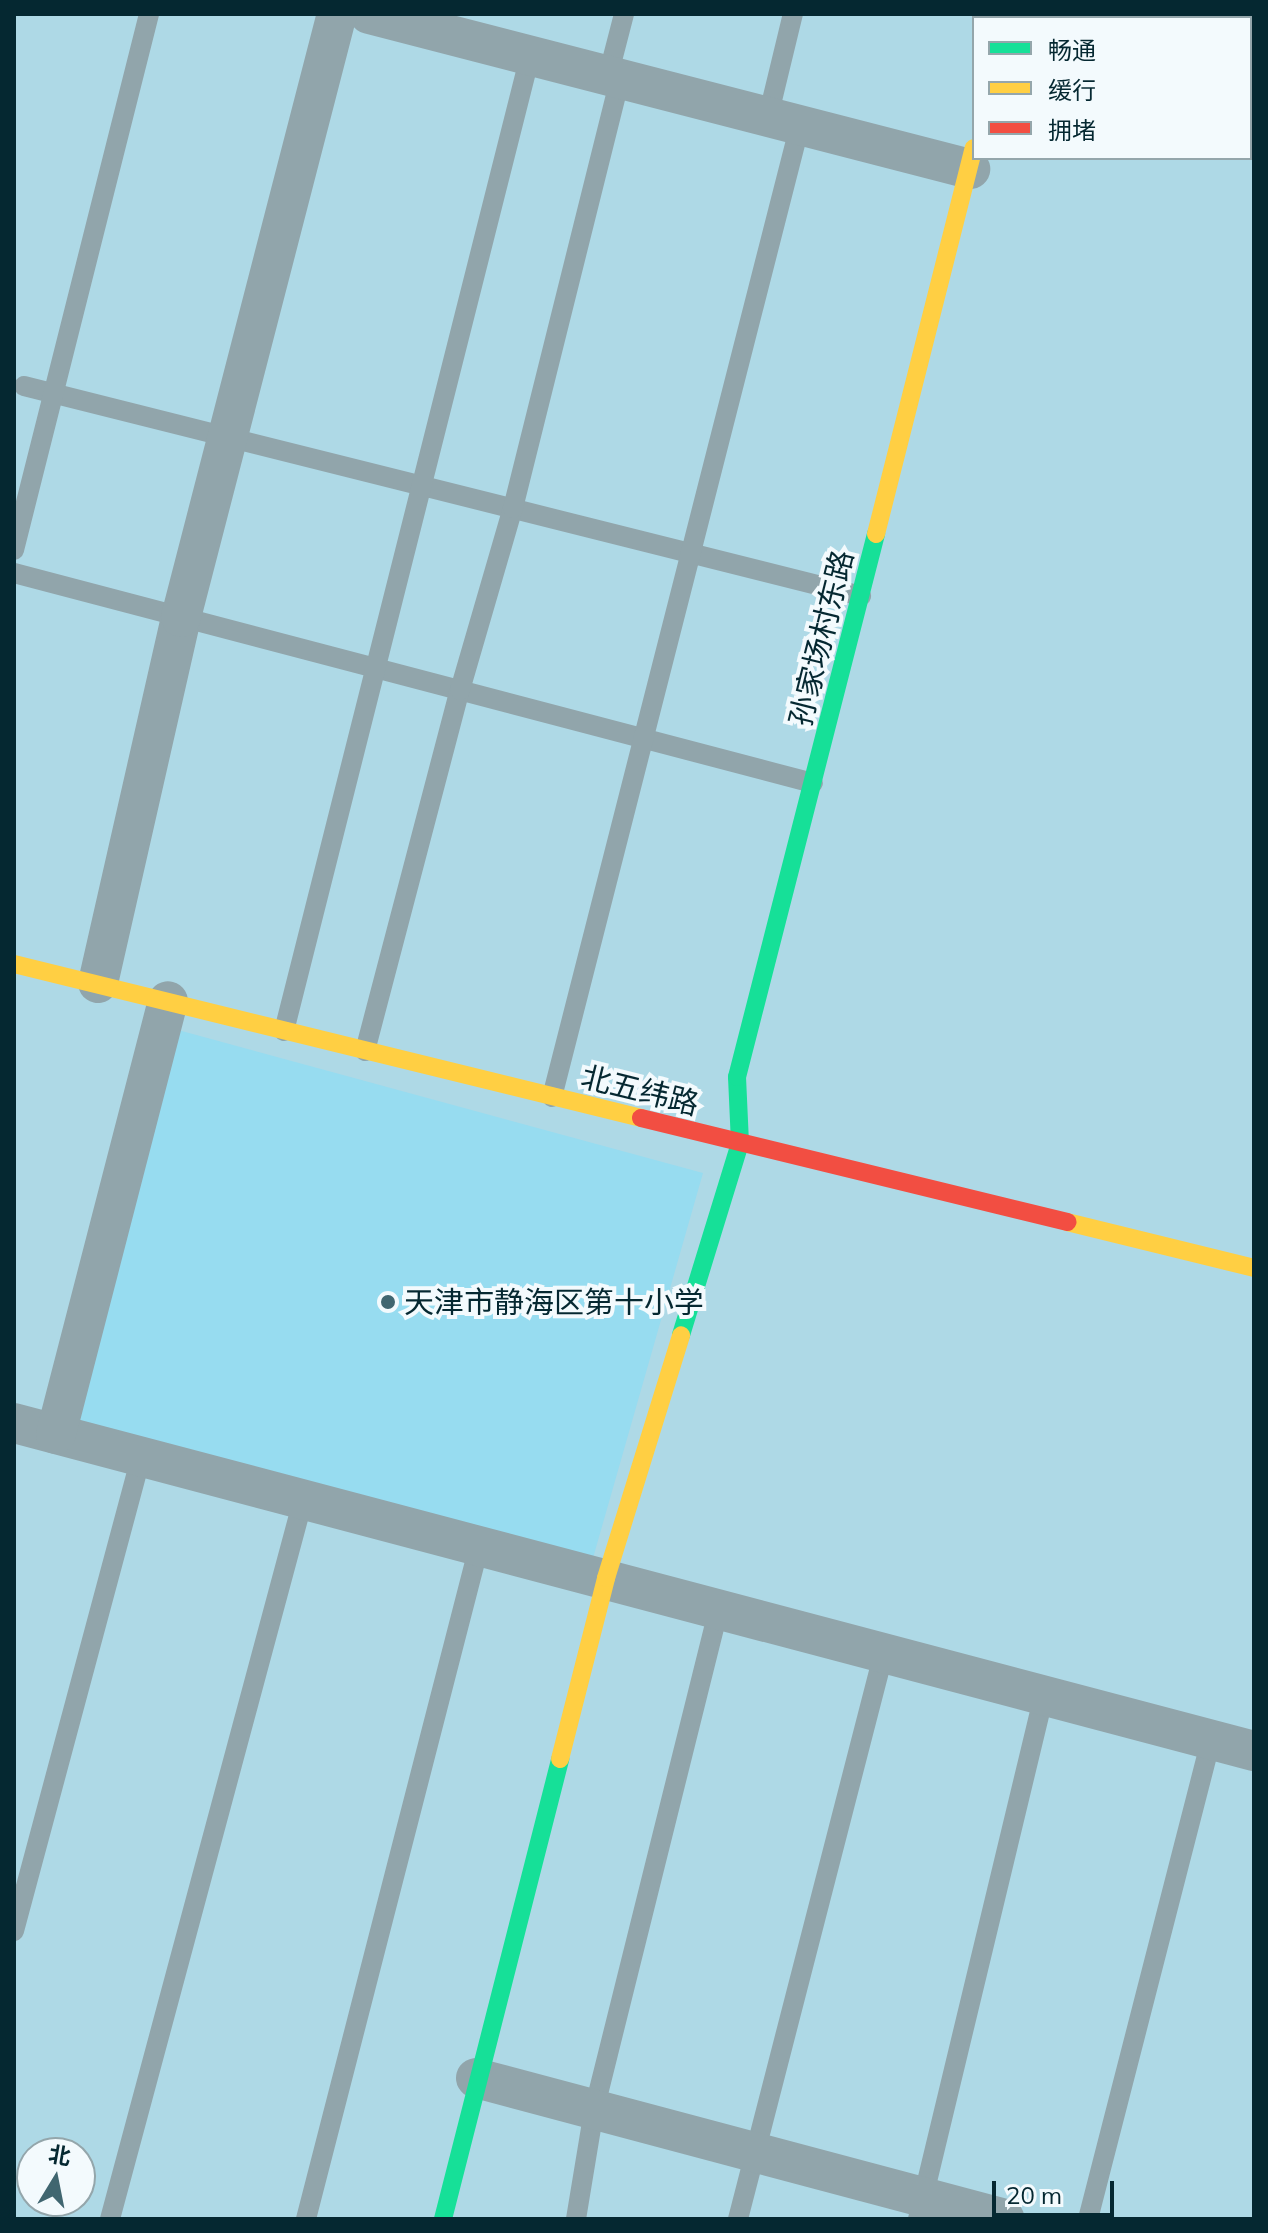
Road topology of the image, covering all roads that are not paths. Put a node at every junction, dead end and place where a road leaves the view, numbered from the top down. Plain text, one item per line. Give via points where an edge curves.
1 (149, 14) edge
2 (337, 14) edge
3 (369, 14) edge
4 (624, 14) edge
5 (793, 14) edge
6 (456, 25) edge
7 (530, 56) junction
8 (614, 77) junction
9 (784, 121) junction
10 (972, 159) edge
11 (24, 386) dead end
12 (52, 393) junction
13 (227, 437) junction
14 (421, 485) junction
15 (513, 508) junction
16 (14, 550) edge
17 (691, 553) junction
18 (14, 573) edge
19 (861, 596) junction
20 (181, 617) junction
21 (376, 668) junction
22 (460, 690) junction
23 (644, 739) junction
24 (813, 783) junction
25 (14, 964) edge
26 (98, 983) junction
27 (168, 1001) junction
28 (284, 1031) junction
29 (365, 1051) junction
30 (552, 1097) junction
31 (740, 1143) junction
32 (1254, 1268) edge
33 (26, 1432) edge
34 (141, 1456) junction
35 (303, 1500) junction
36 (479, 1546) junction
37 (606, 1578) junction
38 (719, 1608) junction
39 (884, 1652) junction
40 (1044, 1695) junction
41 (1211, 1739) junction
42 (1254, 1751) edge
43 (14, 1931) edge
44 (476, 2078) junction
45 (594, 2110) junction
46 (755, 2153) junction
47 (920, 2208) edge
48 (110, 2219) edge
49 (306, 2219) edge
50 (443, 2219) edge
51 (576, 2219) edge
52 (738, 2219) edge
53 (1005, 2219) edge
54 (1088, 2219) edge

1 - 12 lane
2 - 13 street
3 - 6 street
4 - 8 lane
5 - 9 lane
6 - 7 street
7 - 8 street
7 - 14 lane
8 - 9 street
8 - 15 lane
9 - 10 street
9 - 17 lane
10 - 19 street, 孙家场村东路
11 - 12 lane
12 - 13 lane
12 - 16 lane
13 - 14 lane
13 - 20 street
14 - 15 lane
14 - 21 lane
15 - 17 lane
15 - 22 lane
17 - 19 lane
17 - 23 lane
18 - 20 lane
19 - 24 street, 孙家场村东路
20 - 21 lane
20 - 26 street
21 - 22 lane
21 - 28 lane
22 - 23 lane
22 - 29 lane
23 - 24 lane
23 - 30 lane
24 - 31 street, 孙家场村东路 via 737,1077
25 - 26 street, 北五纬路
26 - 27 street, 北五纬路
27 - 28 street, 北五纬路
27 - 33 street
28 - 29 street, 北五纬路
29 - 30 street, 北五纬路
30 - 31 street, 北五纬路
31 - 32 street, 北五纬路
31 - 37 street, 孙家场村东路
33 - 34 street
34 - 35 street
34 - 43 lane
35 - 36 street
35 - 48 lane
36 - 37 street
36 - 49 lane
37 - 38 street
37 - 44 street, 孙家场村东路
38 - 39 street
38 - 45 lane
39 - 40 street
39 - 46 lane
40 - 41 street
40 - 47 lane
41 - 42 street
41 - 54 lane
44 - 45 street
44 - 50 street, 孙家场村东路
45 - 46 street
45 - 51 lane
46 - 47 street
46 - 52 lane
47 - 53 street

